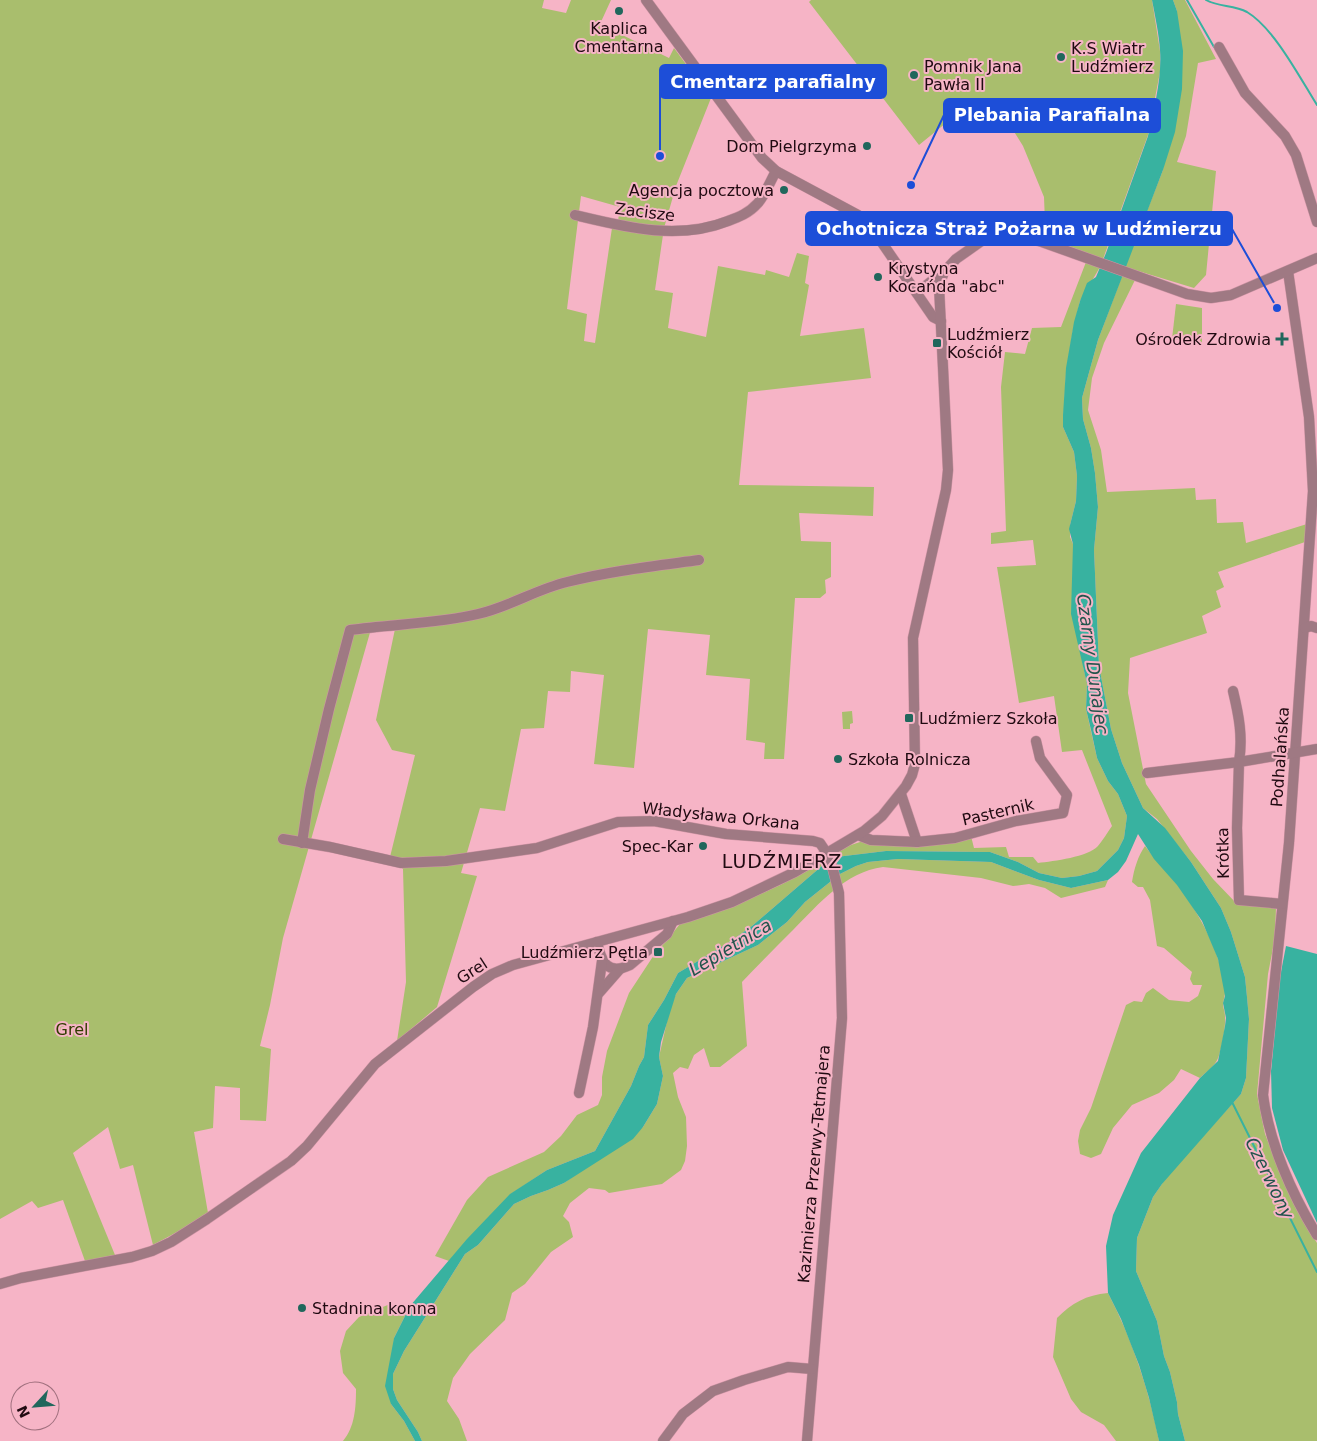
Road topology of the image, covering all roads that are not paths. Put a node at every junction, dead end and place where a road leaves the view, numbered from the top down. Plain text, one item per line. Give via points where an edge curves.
1 (646, 0) edge
2 (1219, 47) dead end
3 (776, 171) junction
4 (575, 215) dead end
5 (1317, 222) edge
6 (1317, 258) edge
7 (1288, 271) junction
8 (942, 278) junction
9 (917, 293) junction
10 (941, 321) junction
11 (699, 560) dead end
12 (1305, 628) junction
13 (1317, 628) edge
14 (1233, 691) dead end
15 (1036, 741) dead end
16 (1317, 749) edge
17 (1296, 753) junction
18 (1239, 762) junction
19 (1147, 773) dead end
20 (901, 794) junction
21 (858, 835) junction
22 (283, 839) dead end
23 (302, 842) junction
24 (917, 842) junction
25 (829, 856) junction
26 (1282, 904) junction
27 (672, 921) junction
28 (597, 942) junction
29 (602, 960) junction
30 (620, 969) junction
31 (598, 993) junction
32 (579, 1094) dead end
33 (1317, 1235) edge
34 (0, 1284) edge
35 (812, 1369) junction
36 (663, 1441) edge
37 (807, 1441) edge

1 - 3 street via 742,134
2 - 5 street via 1246,93 1285,136 1296,155
3 - 4 street, Zacisze via 759,203 746,214 719,225 686,232 662,232
3 - 9 street via 858,215 876,234
6 - 7 street
7 - 8 street via 1238,293 1211,298 1187,294 1022,236 1001,233 956,259
7 - 12 street, Podhalańska via 1309,417 1313,491
8 - 9 street via 934,279
8 - 10 street via 939,294
9 - 10 street via 933,317
10 - 20 street via 947,481 912,638 916,761
11 - 23 street via 566,582 480,614 350,630 328,709
12 - 13 street
12 - 17 street, Podhalańska
14 - 18 street, Krótka via 1241,725
15 - 24 street, Pasternik via 1040,758 1067,795 1064,813 1016,821 955,838
16 - 17 street
17 - 18 street
17 - 26 street, Podhalańska
18 - 19 street
18 - 26 street, Krótka via 1236,828 1239,900
20 - 21 street via 877,821
20 - 24 street
21 - 24 street, Pasternik via 871,840
21 - 25 street
22 - 23 street, Władysława Orkana
23 - 25 street, Władysława Orkana via 401,863 446,861 537,848 618,822 654,821 726,834 813,841 820,844
25 - 27 street, Grel via 760,891
25 - 35 street, Kazimierza Przerwy-Tetmajera via 840,902 842,1018
26 - 33 street, Podhalańska via 1262,1095 1268,1128 1278,1155
27 - 28 street, Grel
27 - 30 street via 668,934 630,965
28 - 29 street
28 - 34 street, Grel via 513,965 472,987 375,1064 291,1161 170,1242 132,1258
29 - 30 street via 612,968
29 - 31 street
30 - 31 street
31 - 32 street
35 - 36 street via 788,1367 713,1392 683,1414
35 - 37 street, Kazimierza Przerwy-Tetmajera

